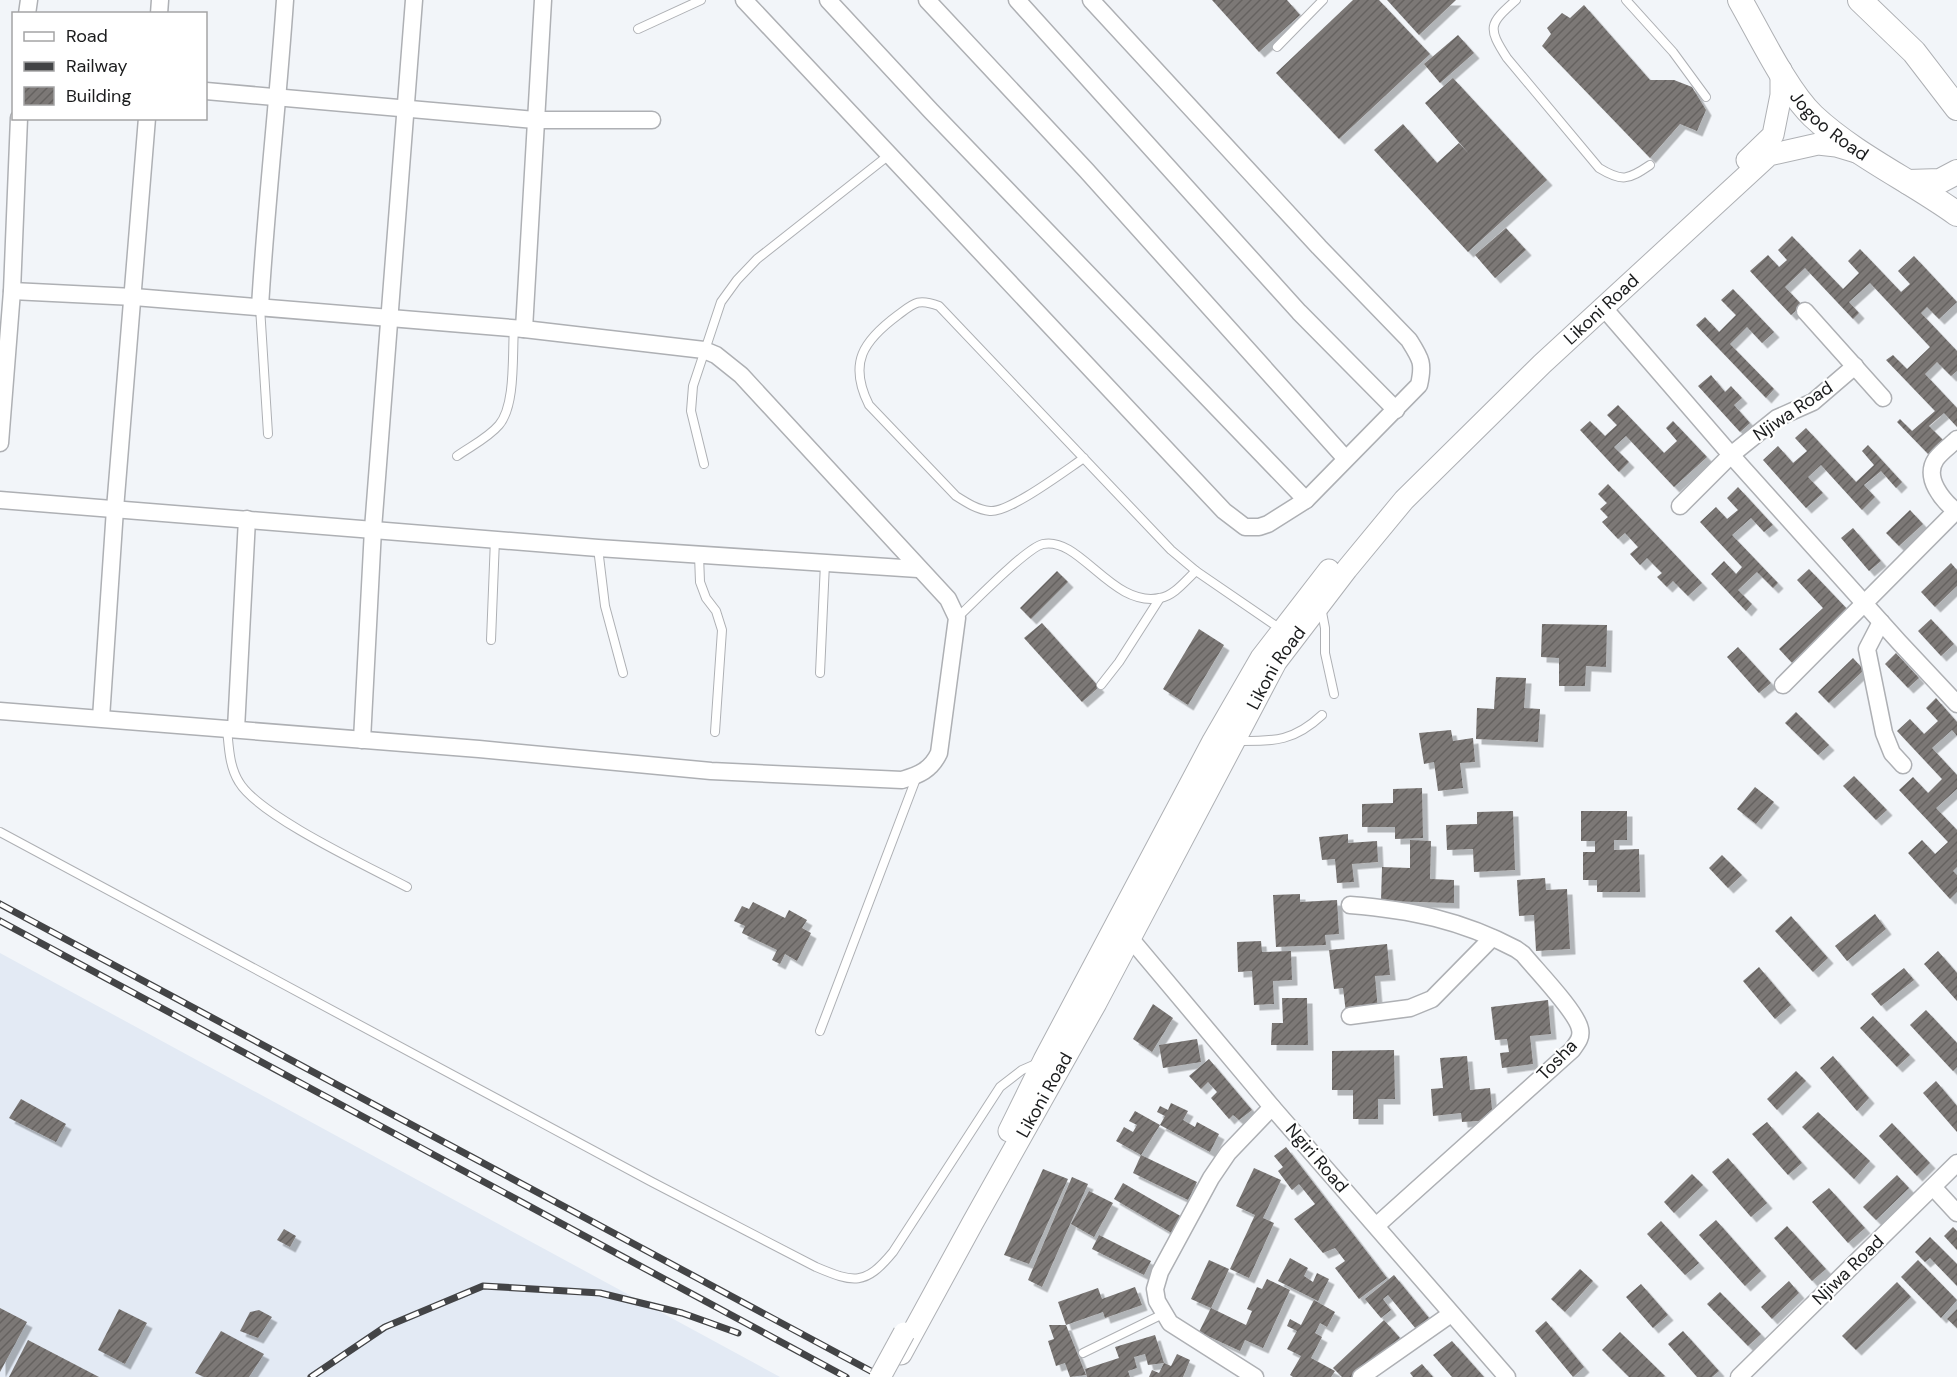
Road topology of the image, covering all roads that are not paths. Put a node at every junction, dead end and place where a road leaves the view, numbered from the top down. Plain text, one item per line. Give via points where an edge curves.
1 (285, 0) edge
2 (414, 0) edge
3 (543, 0) edge
4 (701, 0) edge
5 (744, 0) edge
6 (828, 0) edge
7 (927, 0) edge
8 (1017, 0) edge
9 (1091, 0) edge
10 (1323, 0) edge
11 (1516, 0) edge
12 (1626, 0) edge
13 (1860, 0) edge
14 (1748, 7) edge
15 (638, 29) dead end
16 (1277, 47) dead end
17 (1780, 70) junction
18 (207, 91) edge
19 (279, 97) junction
20 (1706, 97) dead end
21 (407, 108) junction
22 (1957, 108) edge
23 (19, 120) edge
24 (147, 120) edge
25 (535, 120) junction
26 (652, 120) dead end
27 (1860, 153) junction
28 (889, 155) junction
29 (1650, 165) dead end
30 (1957, 172) edge
31 (1908, 182) junction
32 (1957, 214) edge
33 (12, 291) junction
34 (134, 297) junction
35 (260, 307) junction
36 (1604, 307) junction
37 (1805, 311) dead end
38 (390, 318) junction
39 (519, 328) junction
40 (704, 350) junction
41 (1855, 366) junction
42 (1884, 398) dead end
43 (1396, 410) junction
44 (268, 434) dead end
45 (1957, 439) edge
46 (0, 443) edge
47 (1731, 455) junction
48 (457, 456) dead end
49 (1084, 458) junction
50 (1345, 458) junction
51 (704, 464) dead end
52 (0, 500) edge
53 (1306, 500) junction
54 (1680, 506) dead end
55 (115, 509) junction
56 (1956, 512) edge
57 (247, 519) junction
58 (373, 529) junction
59 (495, 539) junction
60 (598, 548) junction
61 (699, 555) junction
62 (825, 563) junction
63 (918, 569) junction
64 (1196, 571) junction
65 (1160, 598) junction
66 (1321, 603) junction
67 (1865, 604) junction
68 (957, 618) junction
69 (1881, 622) junction
70 (1282, 630) junction
71 (491, 640) dead end
72 (622, 673) dead end
73 (820, 673) dead end
74 (1101, 684) dead end
75 (1783, 685) dead end
76 (1334, 694) dead end
77 (1957, 704) edge
78 (0, 711) edge
79 (1322, 715) dead end
80 (101, 718) junction
81 (231, 729) junction
82 (715, 732) dead end
83 (362, 740) junction
84 (1234, 741) junction
85 (1902, 765) dead end
86 (917, 775) junction
87 (0, 832) edge
88 (407, 887) dead end
89 (1350, 905) dead end
90 (1130, 938) junction
91 (1492, 938) junction
92 (1350, 1016) dead end
93 (1072, 1027) junction
94 (820, 1031) dead end
95 (1044, 1060) junction
96 (1272, 1107) junction
97 (1957, 1163) edge
98 (1933, 1187) junction
99 (1957, 1213) edge
100 (1376, 1226) junction
101 (1163, 1314) junction
102 (1451, 1314) junction
103 (906, 1336) junction
104 (1083, 1353) dead end
105 (880, 1377) edge
106 (888, 1377) edge
107 (1255, 1377) edge
108 (1361, 1377) edge
109 (1507, 1377) edge
110 (1739, 1377) edge

1 - 19 street
2 - 21 street
3 - 25 street
4 - 15 lane
5 - 28 street
6 - 53 street
7 - 50 street
8 - 43 street via 1299,312
9 - 43 street via 1409,340 1423,368 1419,385
10 - 16 lane
11 - 29 lane via 1492,27 1507,58 1599,168 1624,180
12 - 20 lane
13 - 22 main road via 1914,52
14 - 17 main road, Jogoo Road
17 - 27 main road, Jogoo Road via 1812,114
17 - 70 street, Likoni Road via 1781,95 1773,135 1501,389 1350,546
18 - 19 street
19 - 21 street
19 - 35 street
21 - 25 street
21 - 38 street
23 - 33 street
24 - 34 street
25 - 26 street
25 - 39 street
27 - 31 main road, Jogoo Road
27 - 36 street, Likoni Road via 1818,144 1769,155
28 - 40 lane via 757,259 737,280 721,303
28 - 53 street via 1233,520 1245,527 1259,527
30 - 31 main road via 1940,181
31 - 32 main road, Jogoo Road
33 - 34 street
33 - 46 street
34 - 35 street
34 - 55 street
35 - 38 street
35 - 44 lane
36 - 47 street
36 - 66 street, Likoni Road via 1404,501
37 - 41 street
38 - 39 street
38 - 58 street
39 - 40 street
39 - 48 lane via 507,411 489,435
40 - 51 lane via 693,386 691,411
40 - 63 street via 741,375
41 - 42 street
41 - 47 street, Njiwa Road via 1813,402 1777,418
43 - 50 street
45 - 56 street via 1935,460 1932,473 1940,497
47 - 54 street, Njiwa Road
47 - 67 street
49 - 49 lane via 1010,506 992,512 974,507 956,496 869,405 860,386 859,368 865,348 876,331 915,302 939,306
49 - 64 lane
50 - 53 street
52 - 55 street
55 - 57 street
55 - 80 street
56 - 67 street
57 - 58 street
57 - 81 street
58 - 59 street
58 - 83 street
59 - 60 street
59 - 71 lane
60 - 61 street
60 - 72 lane via 604,606
61 - 62 street
61 - 82 lane via 699,582 722,630
62 - 63 street
62 - 73 lane
63 - 68 street via 948,599
64 - 65 lane
64 - 70 lane
65 - 68 lane via 1142,598 1126,592 1068,548 1041,544 1025,554
65 - 74 lane
66 - 76 lane
66 - 84 street, Likoni Road via 1276,662
67 - 69 street
67 - 75 street
68 - 86 street via 939,753 934,764
69 - 77 street
69 - 85 street via 1867,649 1884,733
70 - 93 street, Likoni Road via 1261,658 1213,741
78 - 80 street
79 - 84 lane via 1307,730 1276,741
80 - 81 street
81 - 83 street
81 - 88 lane via 232,770 254,800
83 - 86 street via 711,771 871,780 902,780
84 - 90 street, Likoni Road
86 - 94 lane
87 - 95 lane via 652,1182 840,1277 856,1279 879,1269 1000,1087
89 - 91 street, Tosha via 1431,915
90 - 93 street, Likoni Road
90 - 96 street, Ngiri Road
91 - 92 street via 1432,999 1410,1008
91 - 100 street, Tosha via 1523,954 1573,1013 1581,1030 1580,1039
93 - 95 street, Likoni Road
93 - 103 street, Likoni Road
95 - 103 street, Likoni Road
96 - 100 street, Ngiri Road
96 - 101 street via 1228,1153 1211,1178 1160,1272 1155,1289
97 - 98 street, Njiwa Road
98 - 99 street
98 - 110 street, Njiwa Road
100 - 102 street, Ngiri Road
101 - 104 lane
101 - 107 street via 1170,1323
102 - 108 street
102 - 109 street, Ngiri Road
103 - 105 street, Likoni Road, bridge
103 - 106 street, Likoni Road

